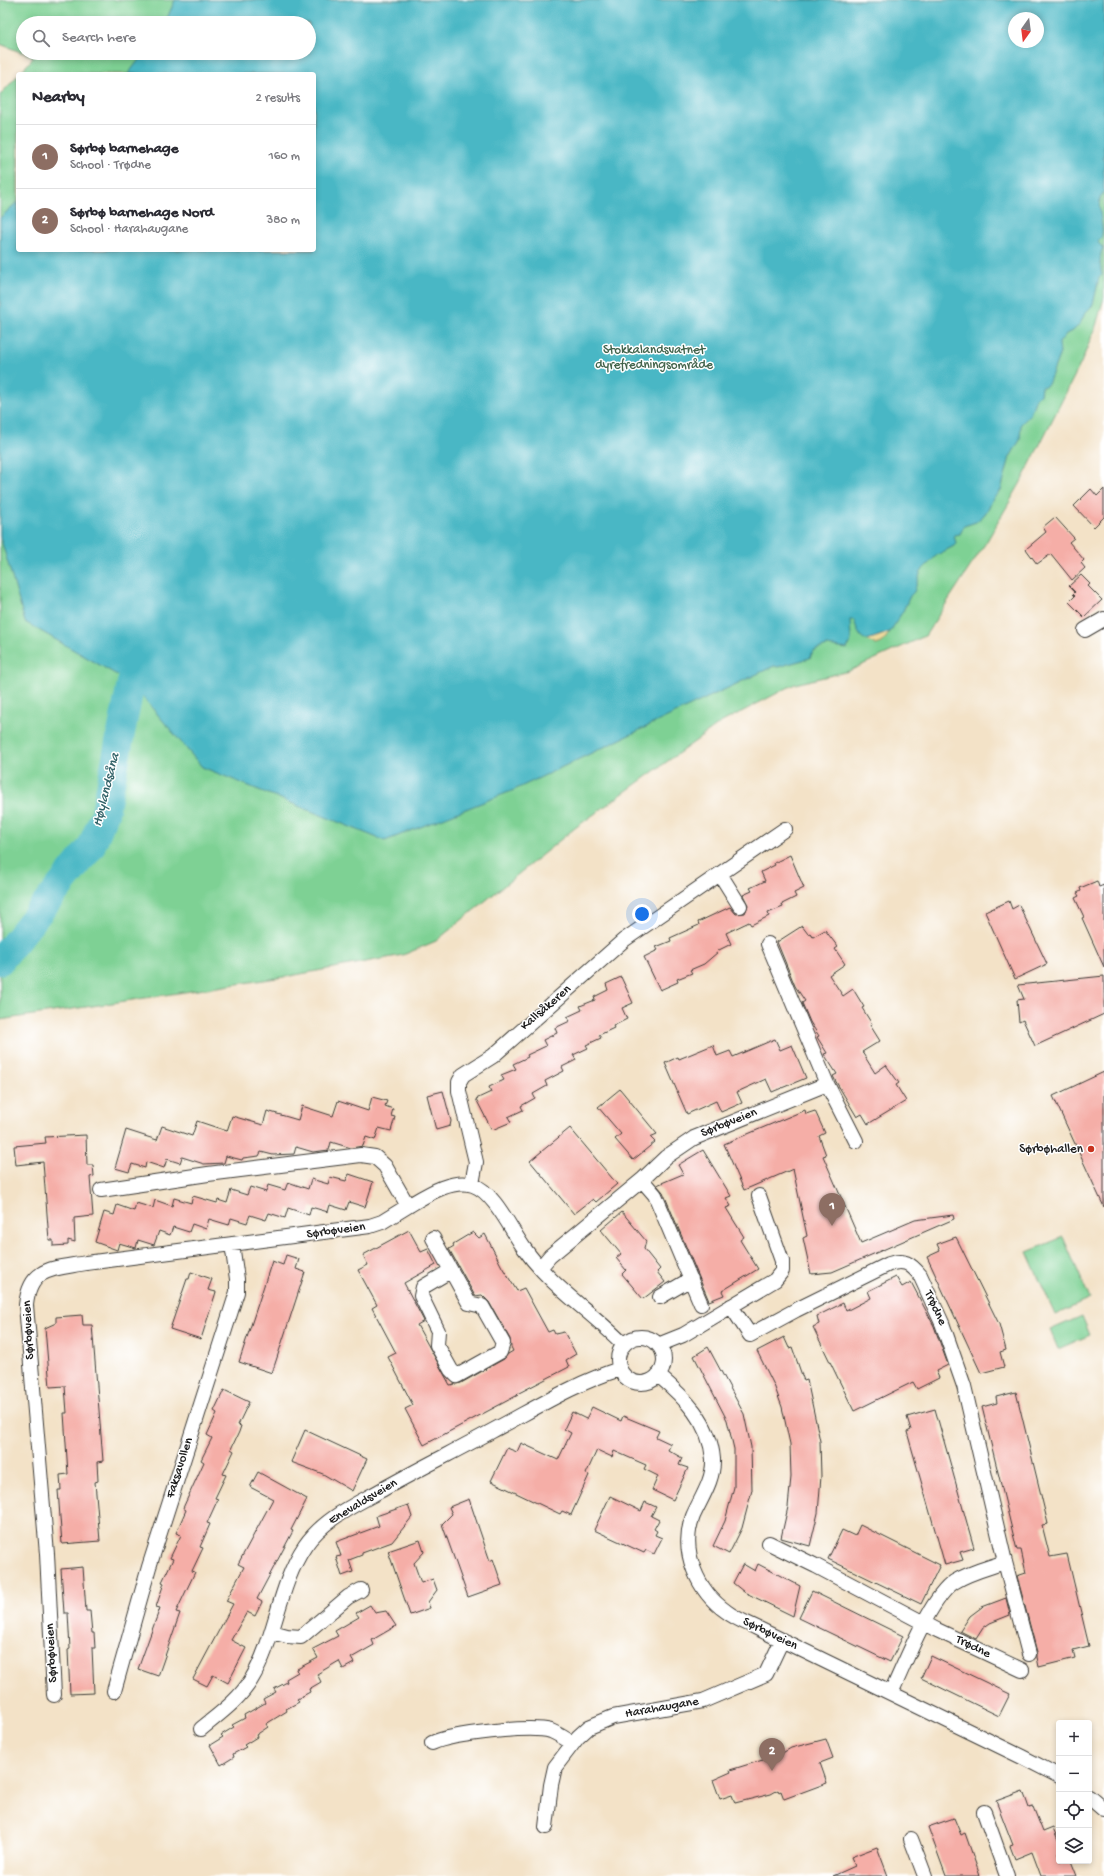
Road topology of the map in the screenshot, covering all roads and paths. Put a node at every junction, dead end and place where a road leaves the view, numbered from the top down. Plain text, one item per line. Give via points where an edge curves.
1 (1104, 619) edge
2 (1085, 630) dead end
3 (785, 829) dead end
4 (720, 874) junction
5 (740, 906) dead end
6 (768, 944) dead end
7 (827, 1084) junction
8 (856, 1140) dead end
9 (642, 1180) junction
10 (472, 1184) junction
11 (101, 1190) dead end
12 (759, 1196) dead end
13 (408, 1206) junction
14 (432, 1238) dead end
15 (232, 1244) junction
16 (540, 1268) junction
17 (450, 1271) junction
18 (691, 1279) junction
19 (660, 1297) dead end
20 (701, 1304) dead end
21 (731, 1306) junction
22 (624, 1345) junction
23 (658, 1345) junction
24 (620, 1369) junction
25 (658, 1375) junction
26 (769, 1543) dead end
27 (1005, 1562) junction
28 (362, 1590) dead end
29 (924, 1623) junction
30 (272, 1632) junction
31 (782, 1640) junction
32 (1029, 1654) dead end
33 (1022, 1670) dead end
34 (114, 1691) dead end
35 (891, 1693) junction
36 (54, 1695) dead end
37 (201, 1729) dead end
38 (432, 1743) dead end
39 (572, 1743) junction
40 (1056, 1775) edge
41 (1092, 1800) edge
42 (1104, 1810) edge
43 (984, 1812) dead end
44 (546, 1827) dead end
45 (912, 1839) dead end
46 (925, 1876) edge
47 (1007, 1876) edge

1 - 2 street
3 - 4 street, Kallsåkeren
4 - 5 street
4 - 10 street, Kallsåkeren via 624,940 493,1056 463,1075 459,1082 459,1091 476,1162
6 - 7 street
7 - 8 street
7 - 9 street, Sørbøveien via 694,1138 666,1157
9 - 16 street, Sørbøveien via 570,1238
9 - 18 street via 655,1195
10 - 13 street, Sørbøveien via 446,1187
10 - 16 street via 485,1192
11 - 13 street via 361,1156 375,1158 385,1166
12 - 21 street via 782,1261 782,1271 775,1280
13 - 15 street, Sørbøveien via 382,1222 370,1226
14 - 17 street
15 - 34 street, Faksavollen via 238,1279 237,1292 149,1567
15 - 36 street, Sørbøveien via 44,1271 32,1281 27,1293 47,1554
16 - 22 street via 555,1285 607,1327
17 - 17 street via 423,1287 421,1296 438,1331 437,1345 457,1376 500,1352 503,1343 482,1306 469,1303
18 - 19 street
18 - 20 street
21 - 23 street via 683,1335
21 - 27 street, Trødne via 750,1335 889,1264 899,1261 914,1268 920,1275 942,1323 964,1386
22 - 23 street via 630,1340 645,1337
22 - 24 street via 618,1356
23 - 25 street via 664,1357
24 - 25 street via 630,1380 637,1382 645,1382
24 - 30 street, Enevaldsveien via 563,1392 339,1514 322,1526 296,1561
25 - 31 street, Sørbøveien via 696,1412 710,1442 713,1460 707,1488 693,1517 688,1545 699,1581 711,1599 728,1613
26 - 29 street, Trødne
27 - 29 street via 967,1575 953,1583 936,1602
27 - 32 street, Trødne
28 - 30 street via 348,1597 301,1637
29 - 33 street, Trødne
29 - 35 street
30 - 37 street, Enevaldsveien via 243,1691
31 - 35 street, Sørbøveien
31 - 39 street, Harahaugane via 766,1674 703,1701 598,1722
35 - 40 street, Sørbøveien
38 - 39 street via 452,1736 528,1729 550,1731
39 - 44 street, Harahaugane via 553,1773
41 - 42 street
43 - 47 street
45 - 46 street

